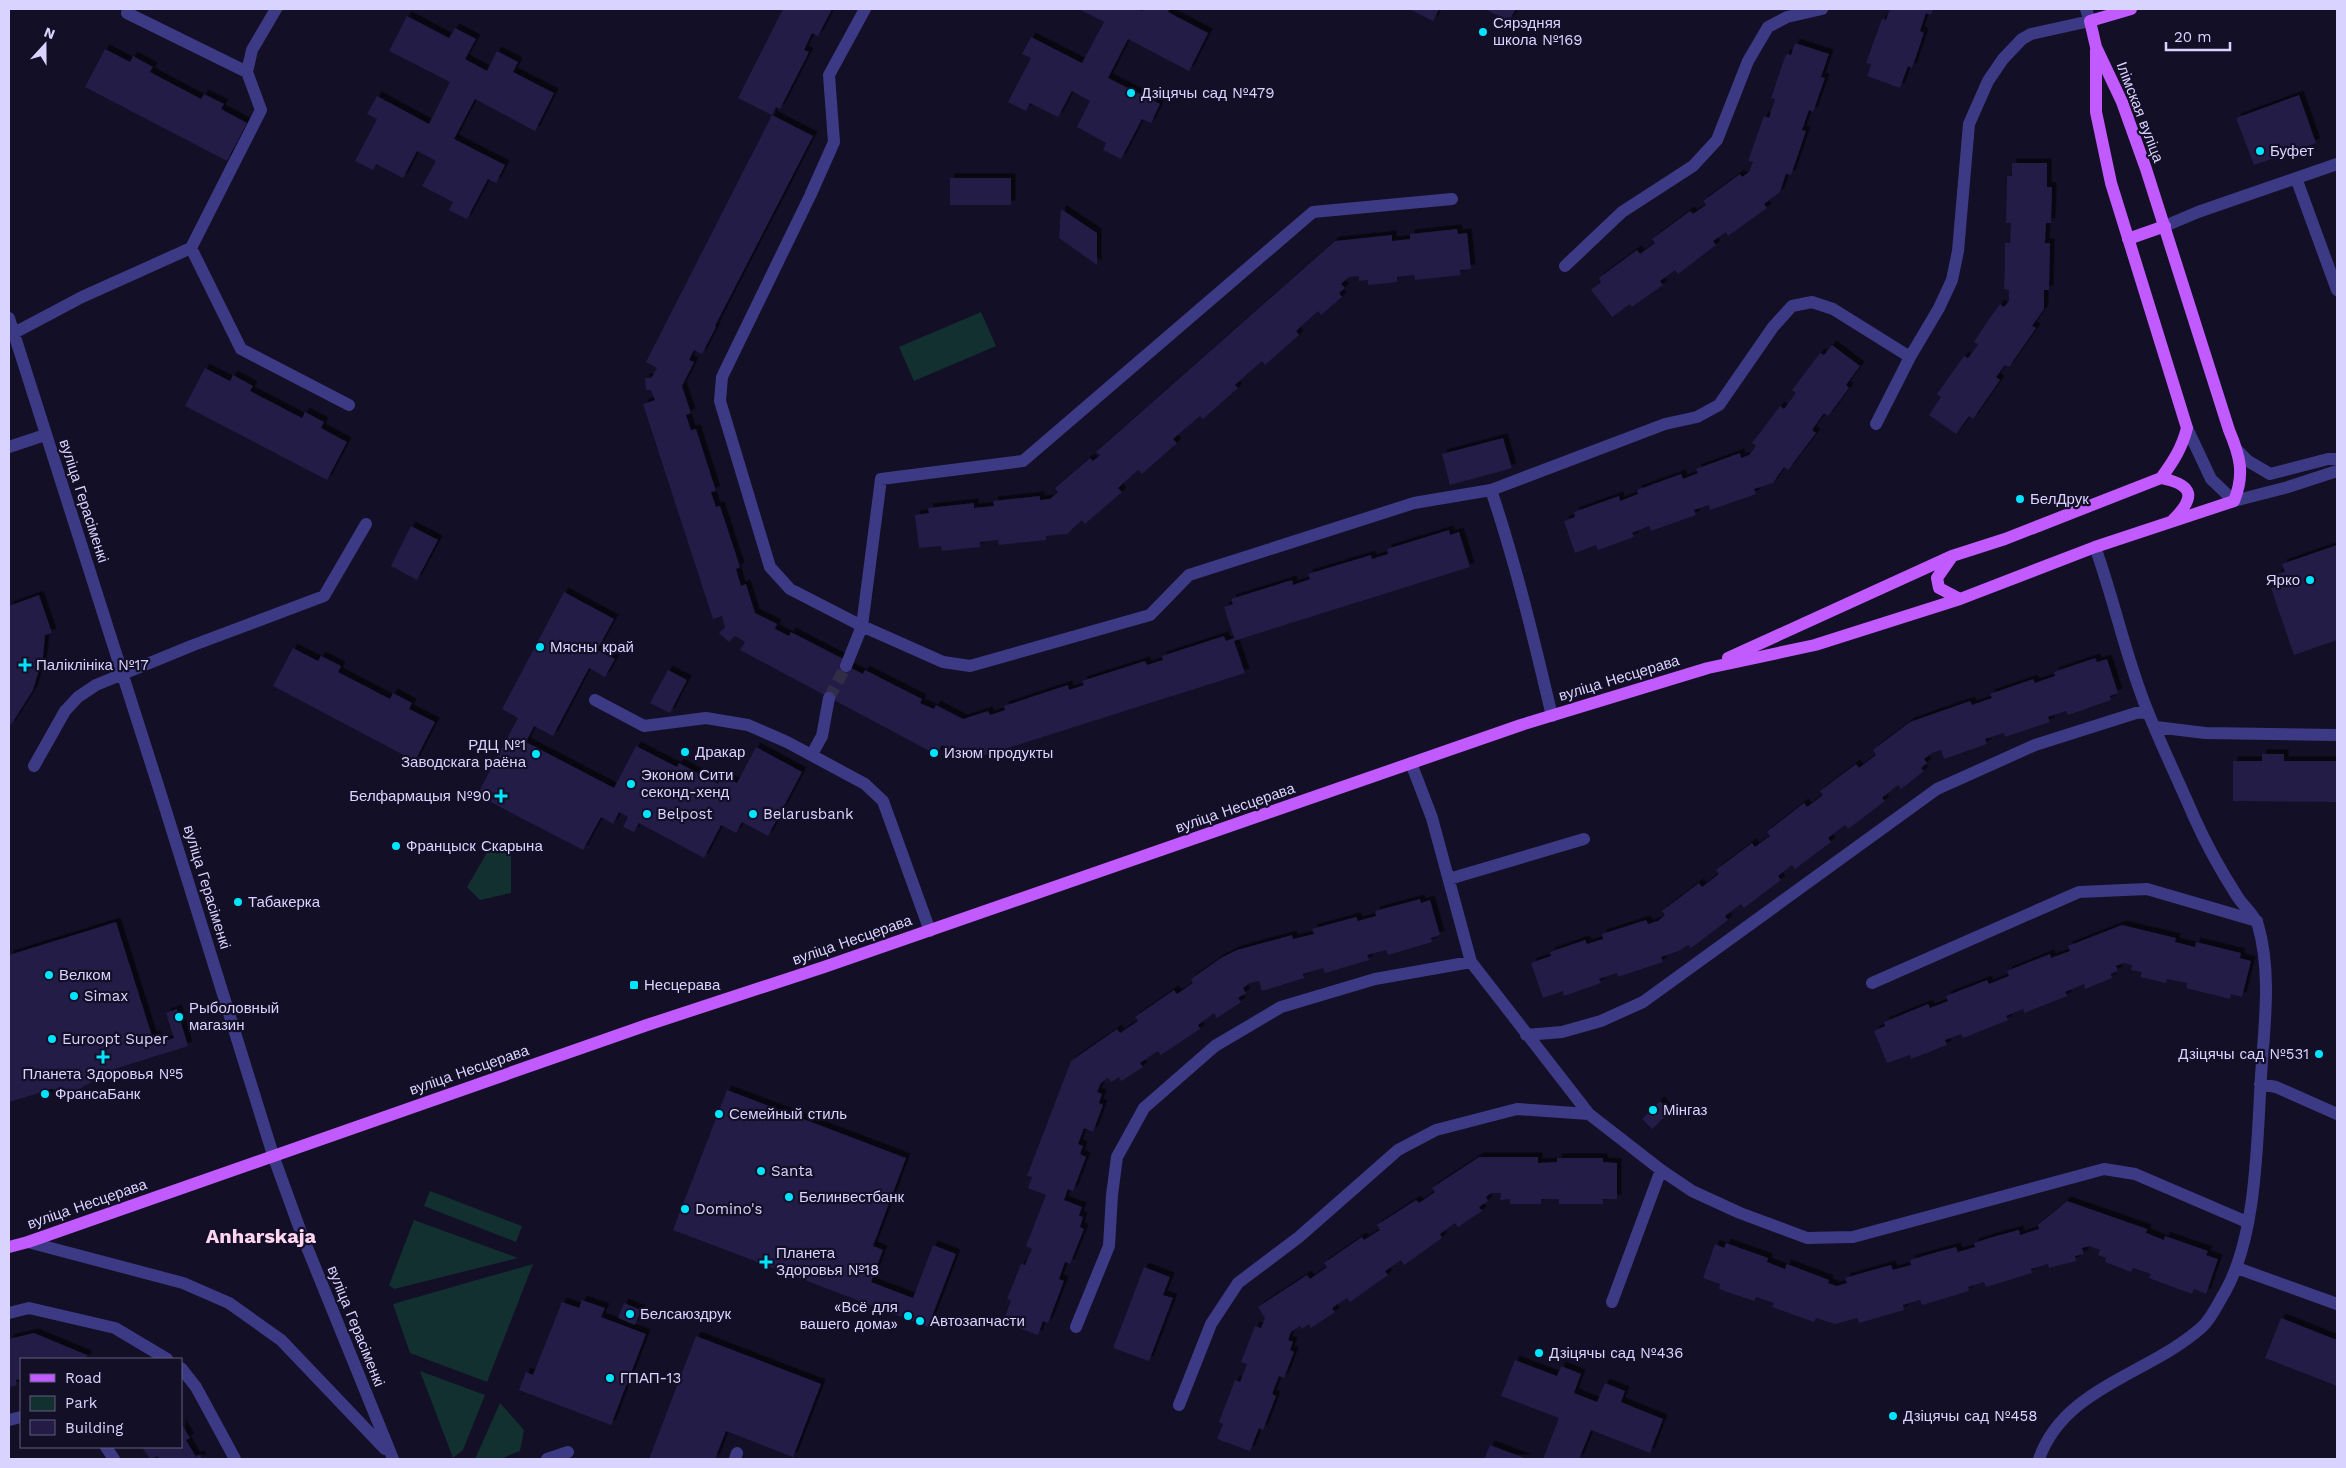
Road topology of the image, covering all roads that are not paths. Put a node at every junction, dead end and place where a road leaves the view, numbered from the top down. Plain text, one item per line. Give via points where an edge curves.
1 (276, 9) edge
2 (865, 9) edge
3 (1822, 9) edge
4 (2131, 9) edge
5 (127, 14) dead end
6 (2088, 15) edge
7 (2096, 47) junction
8 (247, 72) junction
9 (2337, 164) edge
10 (2296, 178) junction
11 (1452, 200) dead end
12 (2165, 226) junction
13 (2128, 239) junction
14 (191, 248) junction
15 (1565, 266) dead end
16 (2337, 290) edge
17 (9, 318) edge
18 (14, 333) junction
19 (1910, 357) junction
20 (349, 405) dead end
21 (1876, 424) dead end
22 (2187, 428) junction
23 (45, 434) junction
24 (9, 447) edge
25 (2238, 451) junction
26 (2337, 459) edge
27 (2337, 471) edge
28 (2161, 478) junction
29 (1491, 490) junction
30 (2234, 501) junction
31 (2171, 522) junction
32 (366, 524) dead end
33 (2095, 548) junction
34 (1952, 556) junction
35 (1960, 599) junction
36 (862, 626) junction
37 (846, 666) tunnel mouth
38 (1708, 668) junction
39 (122, 673) junction
40 (829, 698) tunnel mouth
41 (595, 700) dead end
42 (2148, 712) junction
43 (1552, 716) junction
44 (2156, 727) junction
45 (2337, 735) edge
46 (812, 754) junction
47 (1411, 764) junction
48 (34, 766) dead end
49 (1584, 839) dead end
50 (1449, 879) junction
51 (2257, 921) junction
52 (930, 931) junction
53 (1470, 962) junction
54 (1872, 983) dead end
55 (1526, 1035) junction
56 (2260, 1084) junction
57 (1589, 1114) junction
58 (2337, 1114) edge
59 (274, 1158) junction
60 (1661, 1170) junction
61 (2247, 1222) junction
62 (28, 1242) junction
63 (9, 1247) edge
64 (2237, 1268) junction
65 (1612, 1302) dead end
66 (2337, 1304) edge
67 (9, 1313) edge
68 (1076, 1327) dead end
69 (165, 1358) edge
70 (182, 1369) edge
71 (1179, 1405) dead end
72 (107, 1448) edge
73 (568, 1452) dead end
74 (392, 1457) edge
75 (114, 1459) edge
76 (236, 1459) edge
77 (547, 1459) edge
78 (2039, 1459) edge

1 - 8 street via 252,50
2 - 36 street via 830,75 834,142 722,377 720,401 770,567 790,589
3 - 15 street via 1787,17 1768,27 1748,61 1717,140 1693,166 1622,212
4 - 6 main road
5 - 8 street
6 - 7 main road, Ілімская вуліца
6 - 19 street via 2031,34 2003,59 1988,81 1969,124 1958,251 1952,280
7 - 12 main road, Ілімская вуліца via 2122,102
7 - 13 main road via 2096,112 2111,184
8 - 14 street via 261,110
9 - 10 street
10 - 12 street
10 - 16 street
11 - 36 street via 1313,212 1023,460 881,479
12 - 13 main road
12 - 25 main road, Ілімская вуліца
13 - 22 main road
14 - 18 street via 82,297
14 - 20 street via 241,349
17 - 18 street, вуліца Герасіменкі
18 - 23 street, вуліца Герасіменкі
19 - 21 street
19 - 29 street via 1833,309 1812,302 1792,306 1773,327 1718,405 1698,417 1665,424
22 - 28 main road via 2180,450
22 - 30 street via 2211,479
23 - 24 street
23 - 39 street, вуліца Герасіменкі
25 - 26 street via 2270,474
25 - 30 main road, Ілімская вуліца via 2240,486
27 - 30 street
28 - 31 main road via 2181,483 2189,495 2185,508
28 - 34 main road via 2005,539
29 - 36 street via 1414,503 1189,575 1150,615 970,666 943,662
29 - 43 street via 1526,605 1529,629
30 - 31 main road
31 - 33 main road
32 - 39 street via 324,596
33 - 35 main road
33 - 42 street
34 - 35 main road via 1937,578 1939,588
34 - 38 main road
35 - 38 main road via 1814,645
36 - 37 street
38 - 43 main road, вуліца Несцерава
39 - 48 street via 78,697 65,711
39 - 59 street, вуліца Герасіменкі
40 - 46 street via 822,736
41 - 46 street via 644,726 706,718 748,725
42 - 44 street
42 - 55 street via 2035,745 1936,788 1643,1002 1601,1021 1562,1032
43 - 47 main road, вуліца Несцерава
44 - 45 street via 2205,733
44 - 51 street via 2196,821 2238,898
46 - 52 street via 866,784 883,801
47 - 50 street via 1432,818
47 - 52 main road, вуліца Несцерава
49 - 50 street
50 - 53 street
51 - 54 street via 2147,889 2079,892
51 - 56 street via 2265,965
52 - 59 main road, вуліца Несцерава via 647,1025
53 - 55 street
53 - 68 street via 1375,979 1281,1007 1215,1046 1144,1108 1117,1157 1109,1246
55 - 57 street
56 - 58 street via 2276,1087
56 - 61 street via 2256,1160
57 - 60 street
57 - 71 street via 1517,1109 1436,1130 1398,1150 1299,1237 1238,1283 1211,1324
59 - 62 main road, вуліца Несцерава
59 - 74 street, вуліца Герасіменкі
60 - 61 street via 1692,1191 1806,1238 1853,1237 2104,1169 2135,1174
60 - 65 street
61 - 64 street
62 - 63 main road, вуліца Несцерава
62 - 74 street via 184,1283 229,1303 281,1340
64 - 66 street
64 - 78 street via 2203,1326 2075,1407 2058,1424
67 - 69 street via 29,1308 115,1328
70 - 76 street via 196,1387
72 - 75 street
73 - 77 street

